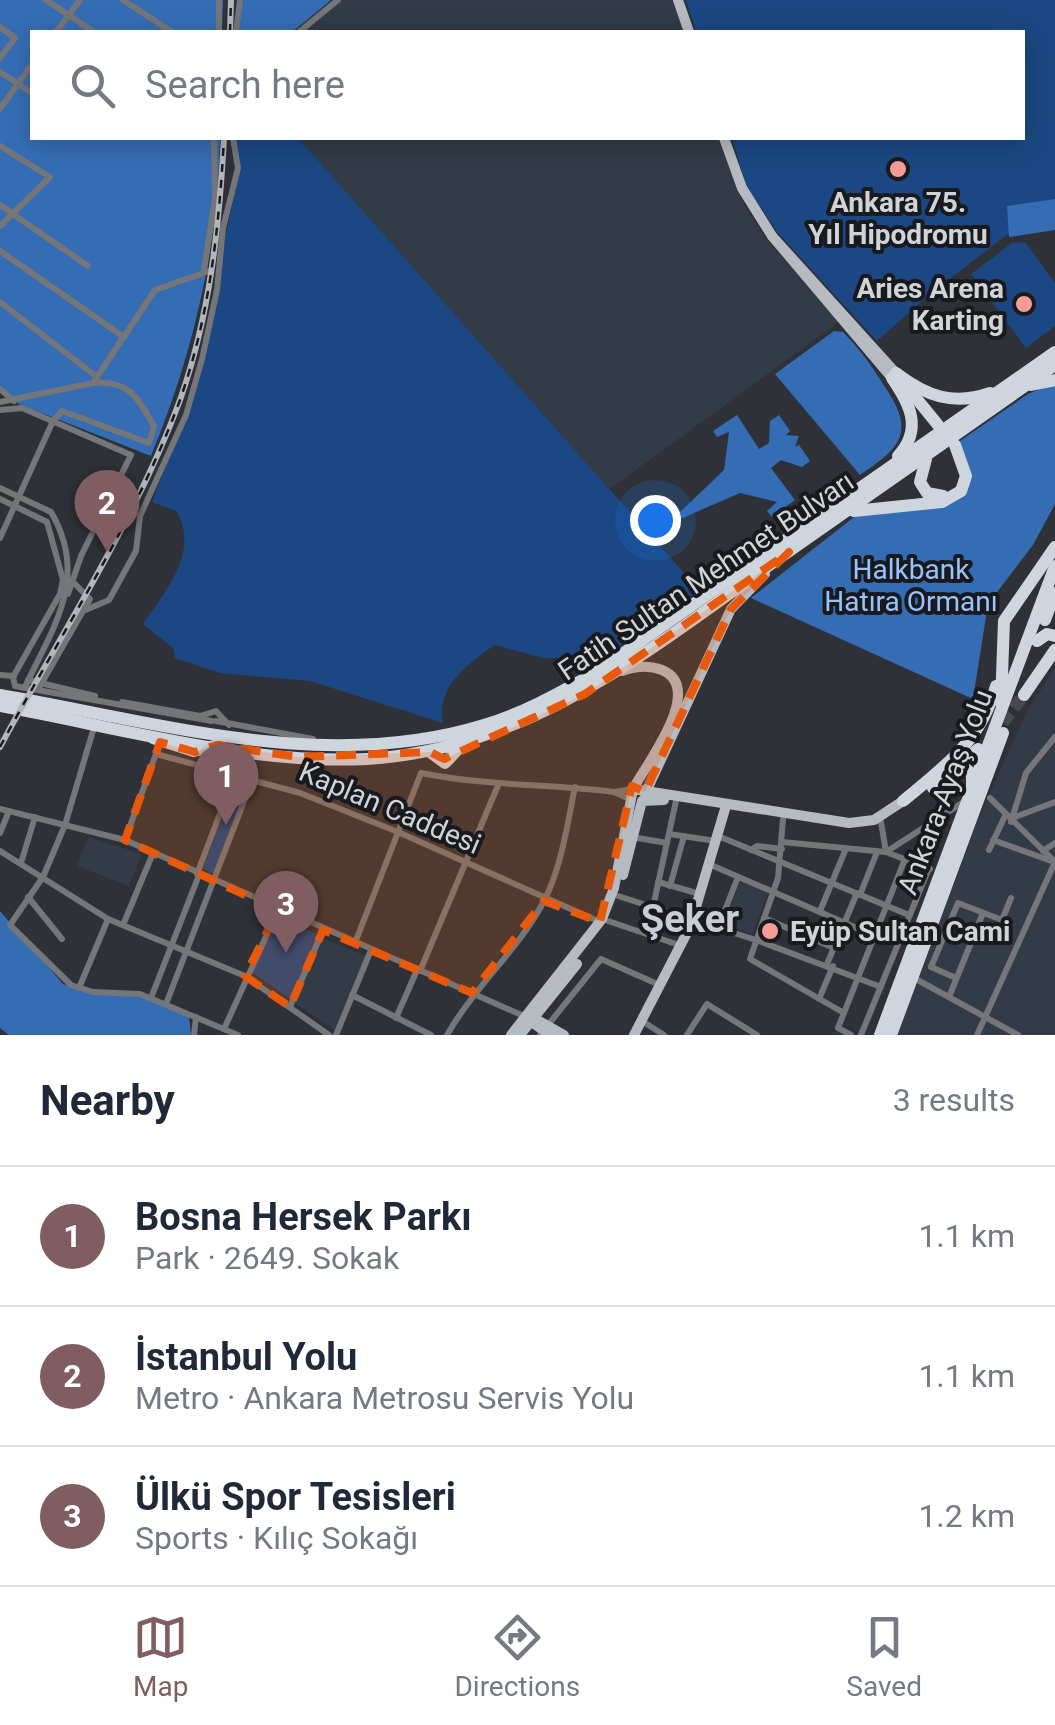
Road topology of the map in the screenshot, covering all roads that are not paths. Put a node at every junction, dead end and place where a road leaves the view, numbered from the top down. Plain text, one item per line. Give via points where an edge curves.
1 (46, 0) edge
2 (80, 0) edge
3 (219, 0) edge
4 (240, 0) edge
5 (338, 0) edge
6 (678, 0) edge
7 (128, 1) edge
8 (69, 15) junction
9 (0, 27) edge
10 (58, 30) edge
11 (91, 30) edge
12 (169, 30) edge
13 (219, 30) edge
14 (236, 30) edge
15 (301, 30) edge
16 (688, 30) edge
17 (0, 58) edge
18 (30, 67) edge
19 (0, 72) edge
20 (18, 83) junction
21 (30, 92) edge
22 (0, 109) edge
23 (214, 140) edge
24 (232, 140) edge
25 (725, 140) edge
26 (0, 146) edge
27 (0, 205) edge
28 (13, 214) junction
29 (0, 226) edge
30 (0, 251) edge
31 (88, 266) dead end
32 (212, 271) junction
33 (0, 302) edge
34 (124, 337) junction
35 (1055, 350) edge
36 (1055, 364) edge
37 (894, 376) junction
38 (95, 380) junction
39 (1055, 380) edge
40 (0, 389) edge
41 (1011, 390) junction
42 (14, 403) junction
43 (0, 406) edge
44 (53, 421) junction
45 (936, 426) dead end
46 (930, 452) junction
47 (881, 473) junction
48 (0, 488) edge
49 (19, 496) junction
50 (0, 499) edge
51 (14, 506) junction
52 (842, 514) junction
53 (0, 538) edge
54 (1055, 548) edge
55 (788, 552) junction
56 (1053, 572) edge
57 (75, 584) junction
58 (1055, 593) edge
59 (68, 594) junction
60 (90, 599) junction
61 (105, 600) junction
62 (83, 611) junction
63 (1040, 622) junction
64 (1055, 636) edge
65 (1037, 641) junction
66 (1055, 653) edge
67 (1001, 654) junction
68 (617, 672) junction
69 (0, 678) edge
70 (17, 686) edge
71 (40, 686) junction
72 (1025, 696) tunnel mouth
73 (999, 720) junction
74 (95, 723) junction
75 (215, 725) junction
76 (142, 732) junction
77 (1055, 736) edge
78 (334, 743) junction
79 (463, 744) junction
80 (158, 748) junction
81 (979, 750) tunnel mouth
82 (430, 752) junction
83 (445, 763) junction
84 (654, 773) junction
85 (234, 774) junction
86 (252, 778) junction
87 (444, 778) junction
88 (499, 782) junction
89 (575, 787) junction
90 (980, 794) junction
91 (638, 795) junction
92 (664, 795) junction
93 (676, 802) junction
94 (904, 802) junction
95 (1055, 802) edge
96 (0, 809) edge
97 (724, 810) junction
98 (9, 811) junction
99 (783, 816) junction
100 (35, 818) junction
101 (1010, 818) junction
102 (881, 822) junction
103 (65, 825) junction
104 (398, 832) junction
105 (0, 833) edge
106 (669, 834) junction
107 (684, 836) junction
108 (631, 837) junction
109 (717, 839) junction
110 (125, 840) junction
111 (993, 840) junction
112 (1055, 843) edge
113 (666, 844) junction
114 (782, 845) junction
115 (751, 850) junction
116 (845, 850) junction
117 (988, 850) dead end
118 (0, 851) edge
119 (1042, 851) junction
120 (882, 852) junction
121 (153, 853) junction
122 (905, 859) junction
123 (781, 862) junction
124 (1055, 862) edge
125 (21, 864) junction
126 (468, 864) junction
127 (711, 865) junction
128 (935, 870) junction
129 (198, 874) junction
130 (738, 877) junction
131 (43, 878) junction
132 (658, 882) junction
133 (216, 883) junction
134 (831, 884) junction
135 (670, 886) junction
136 (774, 892) junction
137 (700, 894) junction
138 (858, 894) junction
139 (618, 896) junction
140 (28, 898) junction
141 (1012, 898) dead end
142 (544, 900) junction
143 (887, 906) junction
144 (653, 907) junction
145 (278, 910) junction
146 (820, 912) junction
147 (983, 913) junction
148 (910, 915) junction
149 (764, 918) junction
150 (108, 919) junction
151 (690, 920) junction
152 (604, 922) junction
153 (844, 922) junction
154 (123, 925) junction
155 (718, 928) junction
156 (323, 930) junction
157 (946, 932) junction
158 (875, 936) junction
159 (62, 939) dead end
160 (756, 940) junction
161 (970, 941) junction
162 (355, 943) junction
163 (172, 944) junction
164 (676, 944) junction
165 (834, 948) junction
166 (371, 950) junction
167 (188, 952) junction
168 (830, 965) junction
169 (418, 970) junction
170 (245, 976) junction
171 (859, 977) junction
172 (913, 978) junction
173 (956, 978) junction
174 (656, 982) junction
175 (881, 987) junction
176 (79, 988) junction
177 (472, 993) junction
178 (352, 995) junction
179 (950, 997) junction
180 (151, 998) junction
181 (819, 999) junction
182 (166, 1004) junction
183 (290, 1007) junction
184 (844, 1014) junction
185 (533, 1016) junction
186 (196, 1017) junction
187 (396, 1018) junction
188 (988, 1018) junction
189 (642, 1020) junction
190 (407, 1023) junction
191 (317, 1026) junction
192 (224, 1029) junction
193 (545, 1031) edge
194 (194, 1035) edge
195 (238, 1035) edge
196 (313, 1035) edge
197 (332, 1035) edge
198 (400, 1035) edge
199 (431, 1035) edge
200 (447, 1035) edge
201 (512, 1035) edge
202 (520, 1035) edge
203 (564, 1035) edge
204 (631, 1035) edge
205 (664, 1035) edge
206 (687, 1035) edge
207 (756, 1035) edge
208 (851, 1035) edge
209 (861, 1035) edge
210 (880, 1035) edge
211 (890, 1035) edge
212 (977, 1035) edge
213 (1018, 1035) edge

1 - 8 street
2 - 8 street
3 - 13 street
4 - 14 street
5 - 15 street
6 - 16 main road
7 - 12 street
8 - 10 street
8 - 11 street
9 - 17 street via 16,38
18 - 20 street
19 - 20 street
20 - 21 street
20 - 22 street
23 - 32 street
24 - 32 street via 238,168
25 - 37 main road via 742,188 772,236
26 - 28 street via 50,177
27 - 28 street
28 - 29 street
28 - 31 street
30 - 34 street
32 - 34 street via 156,290
32 - 61 street via 186,416 140,516 136,551
33 - 38 street
34 - 38 street
35 - 41 highway, Fatih Sultan Mehmet Bulvarı
36 - 41 highway, Fatih Sultan Mehmet Bulvarı
37 - 41 highway via 953,400
37 - 45 highway
37 - 47 highway via 908,400 912,430
38 - 42 street
38 - 44 street via 131,390 154,426 149,443 77,414 62,412
39 - 41 highway
40 - 42 street
41 - 46 highway, Fatih Sultan Mehmet Bulvarı
41 - 47 highway, Fatih Sultan Mehmet Bulvarı
42 - 43 street
42 - 44 street
44 - 49 street
44 - 57 street via 131,457 81,556
46 - 52 highway, Fatih Sultan Mehmet Bulvarı
46 - 52 highway via 920,482 927,493 953,491 960,481 953,447 966,476 954,497
47 - 78 highway, Fatih Sultan Mehmet Bulvarı via 594,673 512,716 433,734
48 - 49 street
49 - 51 street
49 - 59 street via 54,515
50 - 51 street
51 - 53 street
51 - 70 street via 47,522 63,580 21,662
52 - 55 highway, Fatih Sultan Mehmet Bulvarı
54 - 67 highway via 1006,616
55 - 68 highway, Fatih Sultan Mehmet Bulvarı
55 - 84 main road via 732,609
56 - 63 highway, Ankara-Ayaş Yolu
57 - 59 street
57 - 60 street
58 - 63 highway, Ankara-Ayaş Yolu
59 - 70 street
60 - 61 street
60 - 62 street
61 - 62 street
62 - 71 street
63 - 65 highway, Ankara-Ayaş Yolu
63 - 73 highway, Ankara-Ayaş Yolu
64 - 65 highway
65 - 90 highway, Ankara-Ayaş Yolu
66 - 72 highway
67 - 73 highway
67 - 94 highway via 992,699 974,738
68 - 79 highway, Fatih Sultan Mehmet Bulvarı via 552,710
68 - 91 main road via 658,668 672,676 680,694
69 - 70 street
70 - 71 street
70 - 74 highway, Fatih Sultan Mehmet Bulvarı
70 - 75 highway, Fatih Sultan Mehmet Bulvarı
71 - 75 street
73 - 90 highway, Ankara-Ayaş Yolu
74 - 76 highway, Fatih Sultan Mehmet Bulvarı
74 - 103 street
75 - 76 highway, Fatih Sultan Mehmet Bulvarı
75 - 78 street
75 - 78 highway, Fatih Sultan Mehmet Bulvarı via 285,744
75 - 80 highway via 194,752
75 - 82 highway, Fatih Sultan Mehmet Bulvarı via 325,758
76 - 80 highway
77 - 101 street via 1026,773
79 - 82 highway, Fatih Sultan Mehmet Bulvarı
79 - 83 highway
80 - 85 street, Kaplan Caddesi
80 - 110 street
81 - 94 highway
82 - 83 highway
83 - 87 street
84 - 91 main road
84 - 92 main road
85 - 86 street, Kaplan Caddesi
85 - 129 street
86 - 104 street, Kaplan Caddesi
86 - 133 street
87 - 88 street
87 - 104 street via 422,774
88 - 89 street
88 - 126 street
89 - 91 street
89 - 142 street
90 - 94 highway via 966,769
90 - 101 street
90 - 120 street
90 - 128 highway, Ankara-Ayaş Yolu
90 - 172 highway, Ankara-Ayaş Yolu
91 - 92 main road
91 - 93 main road
91 - 108 main road
91 - 152 main road
92 - 99 main road
93 - 97 main road
93 - 106 street
94 - 99 main road via 859,823
94 - 102 main road
95 - 101 street
96 - 98 street
97 - 99 main road
97 - 109 main road
98 - 100 street
98 - 105 street
99 - 102 main road via 857,828
99 - 114 street
100 - 103 street
100 - 125 street
101 - 111 street
101 - 119 street
102 - 120 street
103 - 110 street
103 - 131 street
104 - 126 street, Kaplan Caddesi
104 - 162 street
106 - 107 street
106 - 113 street
107 - 109 street
107 - 135 street
108 - 113 street
108 - 139 main road
109 - 115 street
109 - 127 main road
110 - 121 street
111 - 117 street
111 - 124 street
112 - 119 street
113 - 132 street
114 - 115 street
114 - 116 street
114 - 123 street
115 - 123 street
116 - 120 street
116 - 134 street
118 - 125 street
119 - 124 street
120 - 122 street
120 - 138 street
121 - 129 street
121 - 154 street
122 - 128 street
122 - 143 street
123 - 134 street
123 - 136 street
124 - 188 street
125 - 131 street
126 - 142 street, Kaplan Caddesi
126 - 169 street
127 - 130 street
127 - 137 main road
128 - 148 street
128 - 210 highway, Ankara-Ayaş Yolu
129 - 133 street
129 - 163 street
130 - 136 street
130 - 155 street
131 - 140 street
131 - 150 street
132 - 135 street
132 - 144 street
133 - 145 street
133 - 167 street
134 - 138 street
134 - 146 street
135 - 137 street
136 - 146 street
136 - 149 street
137 - 151 main road
138 - 143 street
138 - 153 street
139 - 144 street
139 - 152 main road
140 - 159 street
140 - 176 street via 9,923 48,967
141 - 147 street via 1002,920
142 - 152 street, Kaplan Caddesi
142 - 177 street
143 - 148 street
143 - 158 street
144 - 151 street
145 - 156 street
145 - 170 street
146 - 153 street
147 - 157 street via 958,903
147 - 161 street
148 - 175 street
149 - 160 street
149 - 165 street
150 - 154 street
150 - 176 street
151 - 155 street
151 - 164 main road
151 - 189 main road
152 - 164 street, Kaplan Caddesi
152 - 185 main road
152 - 185 main road
153 - 158 street
153 - 165 street
154 - 163 street
155 - 160 street
156 - 162 street
156 - 183 street
157 - 161 street
157 - 173 street via 931,967
158 - 171 street
160 - 168 street
160 - 181 street via 750,959
161 - 173 street
162 - 166 street
163 - 167 street
163 - 180 street
164 - 174 main road
165 - 168 street
166 - 169 street
166 - 178 street
167 - 170 street
167 - 182 street
168 - 171 street
168 - 181 street
169 - 177 street
169 - 187 street
170 - 183 street
170 - 192 street
171 - 175 street
171 - 184 street
172 - 179 street
172 - 211 highway, Ankara-Ayaş Yolu
173 - 179 street
174 - 193 street via 601,959
174 - 204 main road
175 - 209 street
176 - 180 street
177 - 185 street
177 - 200 street
178 - 187 street
178 - 197 street
179 - 188 street
180 - 182 street
181 - 184 street
182 - 186 street
183 - 191 street
184 - 208 street via 838,1028
185 - 193 main road
185 - 193 main road
185 - 201 main road
185 - 202 main road
186 - 192 street
186 - 194 street
187 - 190 street
188 - 212 street
188 - 213 street
189 - 204 main road
189 - 205 street
190 - 198 street
190 - 199 street
191 - 196 street
191 - 197 street
192 - 195 street
193 - 203 main road
206 - 207 street via 707,1004

